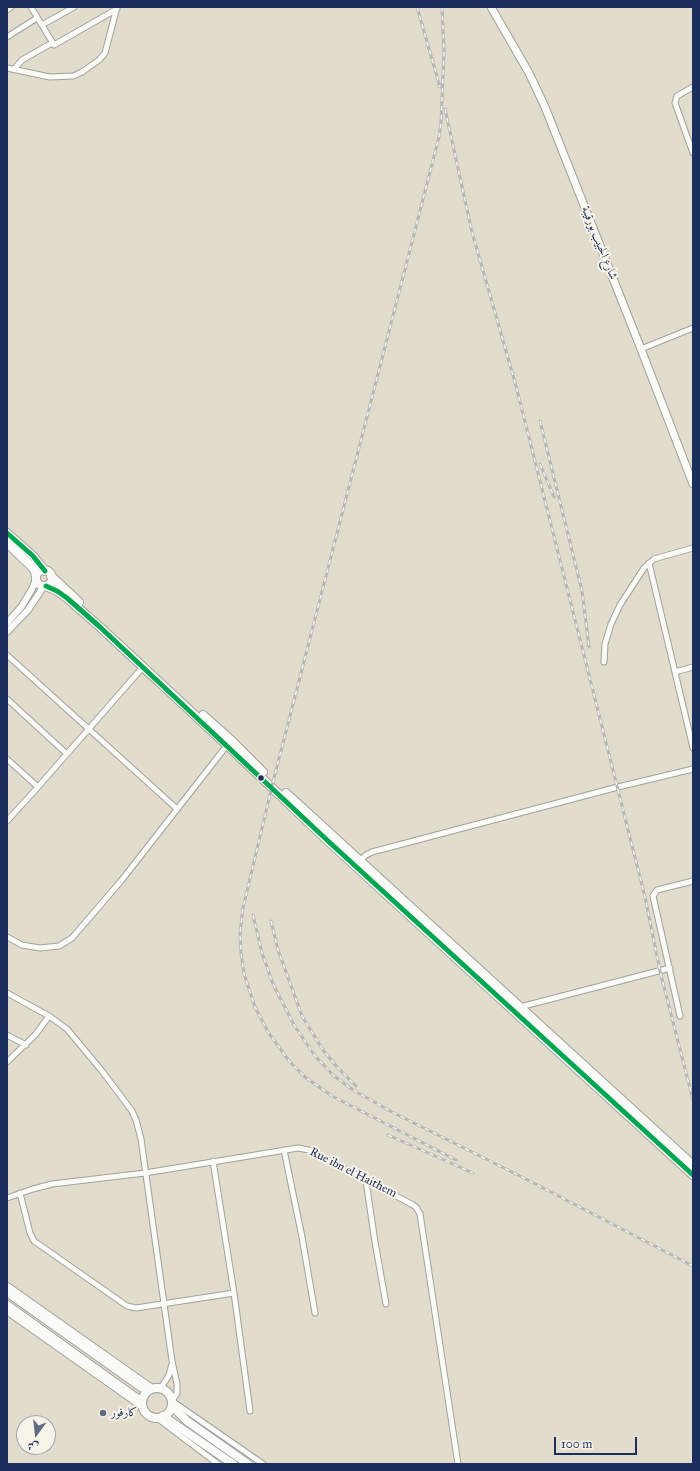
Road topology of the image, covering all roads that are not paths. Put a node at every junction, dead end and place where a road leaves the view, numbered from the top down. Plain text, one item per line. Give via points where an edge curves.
1 (11, 7) edge
2 (31, 7) edge
3 (74, 7) edge
4 (491, 7) edge
5 (117, 8) edge
6 (7, 10) edge
7 (37, 18) junction
8 (42, 25) junction
9 (7, 37) edge
10 (52, 43) junction
11 (7, 68) edge
12 (14, 69) junction
13 (693, 87) edge
14 (693, 153) edge
15 (693, 328) edge
16 (642, 349) junction
17 (693, 484) edge
18 (7, 533) edge
19 (7, 543) edge
20 (693, 548) edge
21 (649, 563) junction
22 (48, 573) junction
23 (36, 578) junction
24 (45, 586) junction
25 (7, 623) edge
26 (7, 632) edge
27 (7, 655) edge
28 (604, 662) dead end
29 (693, 667) edge
30 (143, 668) junction
31 (675, 672) junction
32 (7, 699) edge
33 (89, 729) junction
34 (229, 742) junction
35 (693, 748) edge
36 (67, 754) junction
37 (7, 759) edge
38 (693, 769) edge
39 (38, 787) junction
40 (176, 808) junction
41 (7, 821) edge
42 (358, 864) junction
43 (693, 881) edge
44 (7, 937) edge
45 (670, 968) junction
46 (7, 993) edge
47 (516, 1009) junction
48 (49, 1016) junction
49 (680, 1016) dead end
50 (7, 1035) edge
51 (26, 1045) junction
52 (7, 1062) edge
53 (284, 1150) junction
54 (213, 1161) junction
55 (693, 1165) edge
56 (145, 1172) junction
57 (693, 1175) edge
58 (366, 1181) junction
59 (20, 1193) junction
60 (7, 1198) edge
61 (7, 1285) edge
62 (7, 1292) edge
63 (234, 1293) junction
64 (163, 1303) junction
65 (386, 1304) dead end
66 (7, 1305) edge
67 (7, 1312) edge
68 (315, 1313) dead end
69 (172, 1361) junction
70 (154, 1389) junction
71 (172, 1402) junction
72 (142, 1405) junction
73 (250, 1412) dead end
74 (160, 1417) junction
75 (218, 1464) edge
76 (233, 1464) edge
77 (248, 1464) edge
78 (263, 1464) edge
79 (458, 1464) edge

1 - 6 street
2 - 7 street
3 - 8 street
4 - 16 main road, شارع الحبيب بورقيبة via 529,73 545,107
5 - 10 street via 57,44
5 - 12 street via 105,53 82,72 74,76 50,77
7 - 8 street
7 - 9 street
8 - 10 street
10 - 12 street via 22,60
11 - 12 street
13 - 14 street via 677,96 674,103
15 - 16 street
16 - 17 main road, شارع الحبيب بورقيبة
18 - 22 main road
19 - 23 main road via 32,567
20 - 21 street via 654,559
21 - 28 street via 620,605 611,624 605,644
21 - 31 street
22 - 23 main road via 40,571
22 - 24 main road via 51,581
22 - 34 main road
23 - 24 main road via 39,585
23 - 25 street via 22,606
24 - 26 street via 28,610
24 - 30 main road via 73,603
27 - 33 street
29 - 31 street
30 - 33 street
30 - 34 main road
31 - 35 street
32 - 36 street
33 - 36 street
33 - 40 street
34 - 40 street
34 - 42 main road
36 - 39 street
37 - 39 street
38 - 42 street via 372,852
39 - 41 street
40 - 44 street via 72,938 59,946 40,948 22,945
42 - 47 main road
43 - 45 street via 657,890 653,896
45 - 47 street
45 - 49 street
46 - 48 street
47 - 55 main road
47 - 57 main road
48 - 51 street
48 - 56 street via 72,1034 132,1111 139,1126
50 - 51 street
51 - 52 street
53 - 54 street, Rue ibn el Haithem
53 - 58 street, Rue ibn el Haithem via 309,1150
53 - 68 street
54 - 56 street, Rue ibn el Haithem
54 - 63 street
56 - 59 street, Rue ibn el Haithem via 52,1184
56 - 64 street
58 - 65 street
58 - 79 street, Rue ibn el Haithem via 413,1205 420,1214
59 - 60 street, Rue ibn el Haithem
59 - 64 street via 34,1241 127,1306 136,1308
61 - 70 street
62 - 70 main road via 141,1387
63 - 64 street
63 - 73 street
64 - 69 street
66 - 72 main road
67 - 72 street
69 - 70 street via 167,1380
69 - 71 street via 177,1393
70 - 71 main road via 168,1392
70 - 72 main road via 145,1393
71 - 74 main road via 170,1411
71 - 77 main road via 186,1421
71 - 78 street
72 - 74 main road via 148,1415
74 - 75 street
74 - 76 main road

